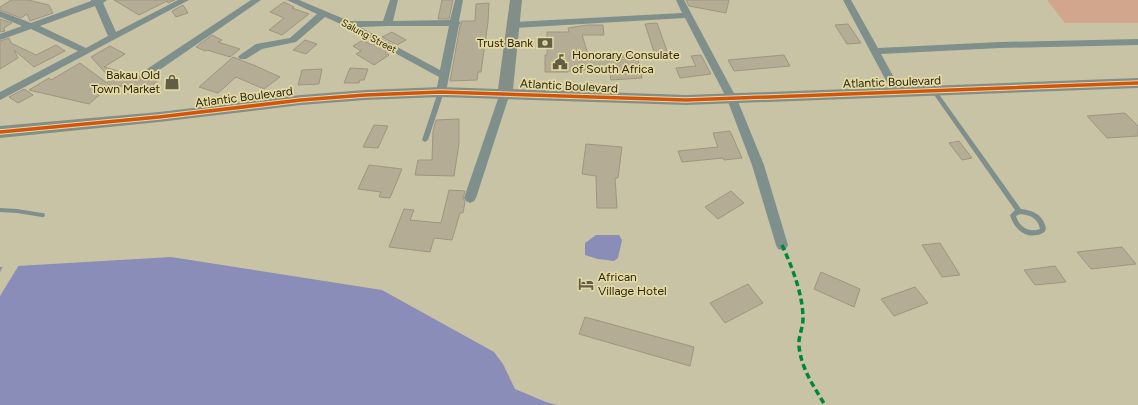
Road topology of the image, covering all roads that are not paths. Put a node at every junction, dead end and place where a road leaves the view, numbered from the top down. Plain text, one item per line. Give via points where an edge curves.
1 (186, 0) edge
2 (257, 0) edge
3 (292, 0) edge
4 (394, 0) edge
5 (459, 0) edge
6 (516, 0) edge
7 (680, 0) edge
8 (847, 0) edge
9 (99, 1) edge
10 (0, 14) edge
11 (323, 14) junction
12 (687, 15) junction
13 (456, 23) junction
14 (348, 24) junction
15 (387, 24) junction
16 (514, 25) junction
17 (32, 26) junction
18 (114, 36) junction
19 (0, 37) edge
20 (1138, 42) edge
21 (85, 51) junction
22 (874, 51) junction
23 (243, 57) dead end
24 (151, 71) dead end
25 (444, 76) junction
26 (1138, 83) edge
27 (934, 91) junction
28 (441, 92) junction
29 (897, 92) junction
30 (505, 93) junction
31 (0, 96) edge
32 (732, 99) junction
33 (0, 132) edge
34 (425, 140) dead end
35 (470, 198) dead end
36 (0, 210) edge
37 (1019, 211) junction
38 (42, 215) dead end
39 (782, 245) dead end

1 - 18 street
2 - 24 street
3 - 11 street, Salung Street
4 - 15 street
5 - 13 street
6 - 16 street
7 - 12 street
8 - 22 street
9 - 17 street
9 - 18 street
10 - 17 street
11 - 14 street, Salung Street
11 - 23 street via 293,40 259,46
12 - 16 street
12 - 32 street
13 - 15 street
13 - 25 street
14 - 15 street
14 - 25 street, Salung Street
16 - 30 street
17 - 19 street
17 - 21 street
18 - 21 street
20 - 22 street
21 - 31 street
22 - 29 street
25 - 28 street
26 - 27 street, Atlantic Boulevard
27 - 29 street, Atlantic Boulevard
27 - 37 lane
28 - 30 street, Atlantic Boulevard
28 - 33 street, Atlantic Boulevard via 300,100
28 - 34 lane
29 - 32 street, Atlantic Boulevard
30 - 32 street, Atlantic Boulevard via 581,98
30 - 35 street
32 - 39 street via 758,165
36 - 38 lane
37 - 37 lane via 1013,215 1019,228 1029,233 1043,230 1043,223 1037,216

